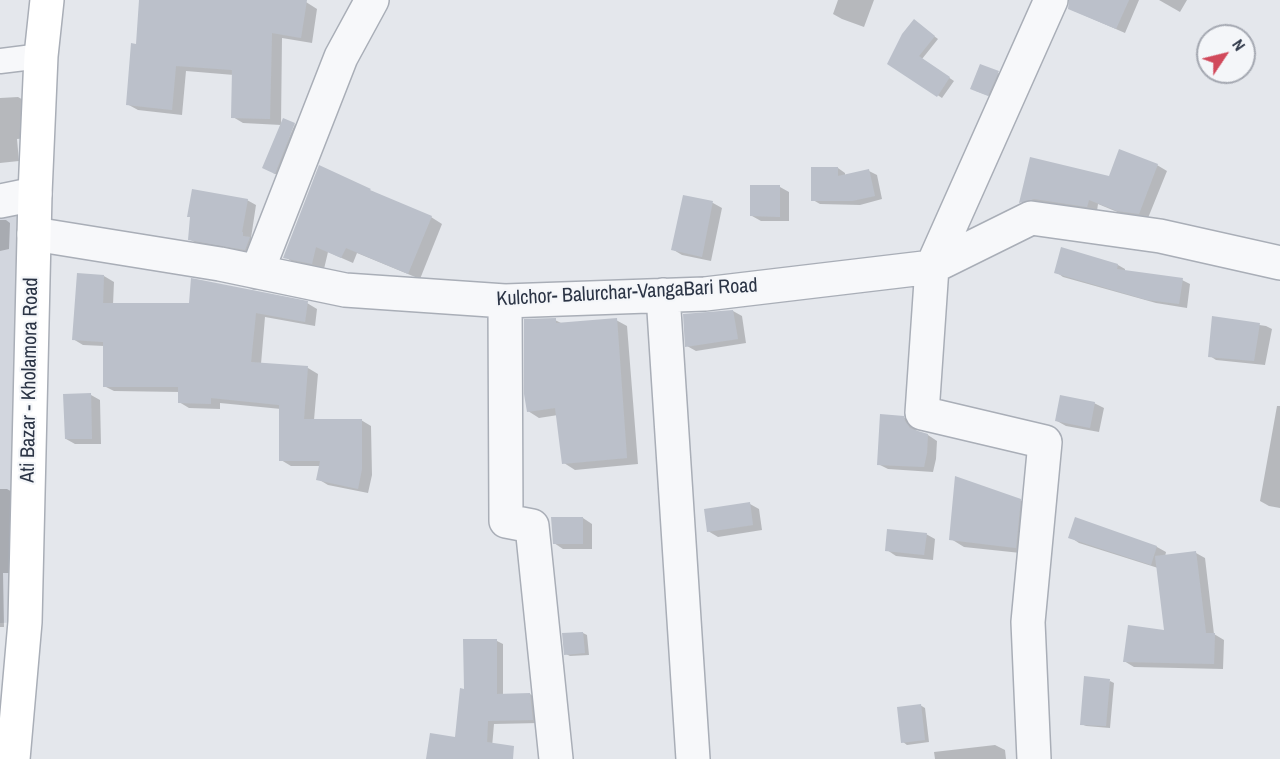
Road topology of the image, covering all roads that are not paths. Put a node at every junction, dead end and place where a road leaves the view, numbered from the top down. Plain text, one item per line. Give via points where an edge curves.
1 (47, 0) edge
2 (372, 0) edge
3 (1051, 0) edge
4 (41, 56) junction
5 (0, 61) edge
6 (35, 194) junction
7 (0, 201) edge
8 (34, 234) junction
9 (1280, 263) edge
10 (932, 267) junction
11 (257, 272) junction
12 (663, 295) junction
13 (505, 301) junction
14 (13, 759) edge
15 (556, 759) edge
16 (693, 759) edge
17 (1034, 759) edge

1 - 4 main road, Ati Bazar - Kholamora Road
2 - 11 street via 341,57
3 - 10 street
4 - 5 street
4 - 6 main road, Ati Bazar - Kholamora Road
6 - 7 street
6 - 8 main road, Ati Bazar - Kholamora Road
8 - 11 street, Kulchor- Balurchar-VangaBari Road
8 - 14 main road, Ati Bazar - Kholamora Road via 25,622
9 - 10 street, Kulchor- Balurchar-VangaBari Road via 1160,236 1031,218
10 - 12 street, Kulchor- Balurchar-VangaBari Road via 705,294
10 - 17 street via 922,413 1045,442 1028,622
11 - 13 street, Kulchor- Balurchar-VangaBari Road via 345,290
12 - 13 street, Kulchor- Balurchar-VangaBari Road
12 - 16 street
13 - 15 street via 506,521 532,526

